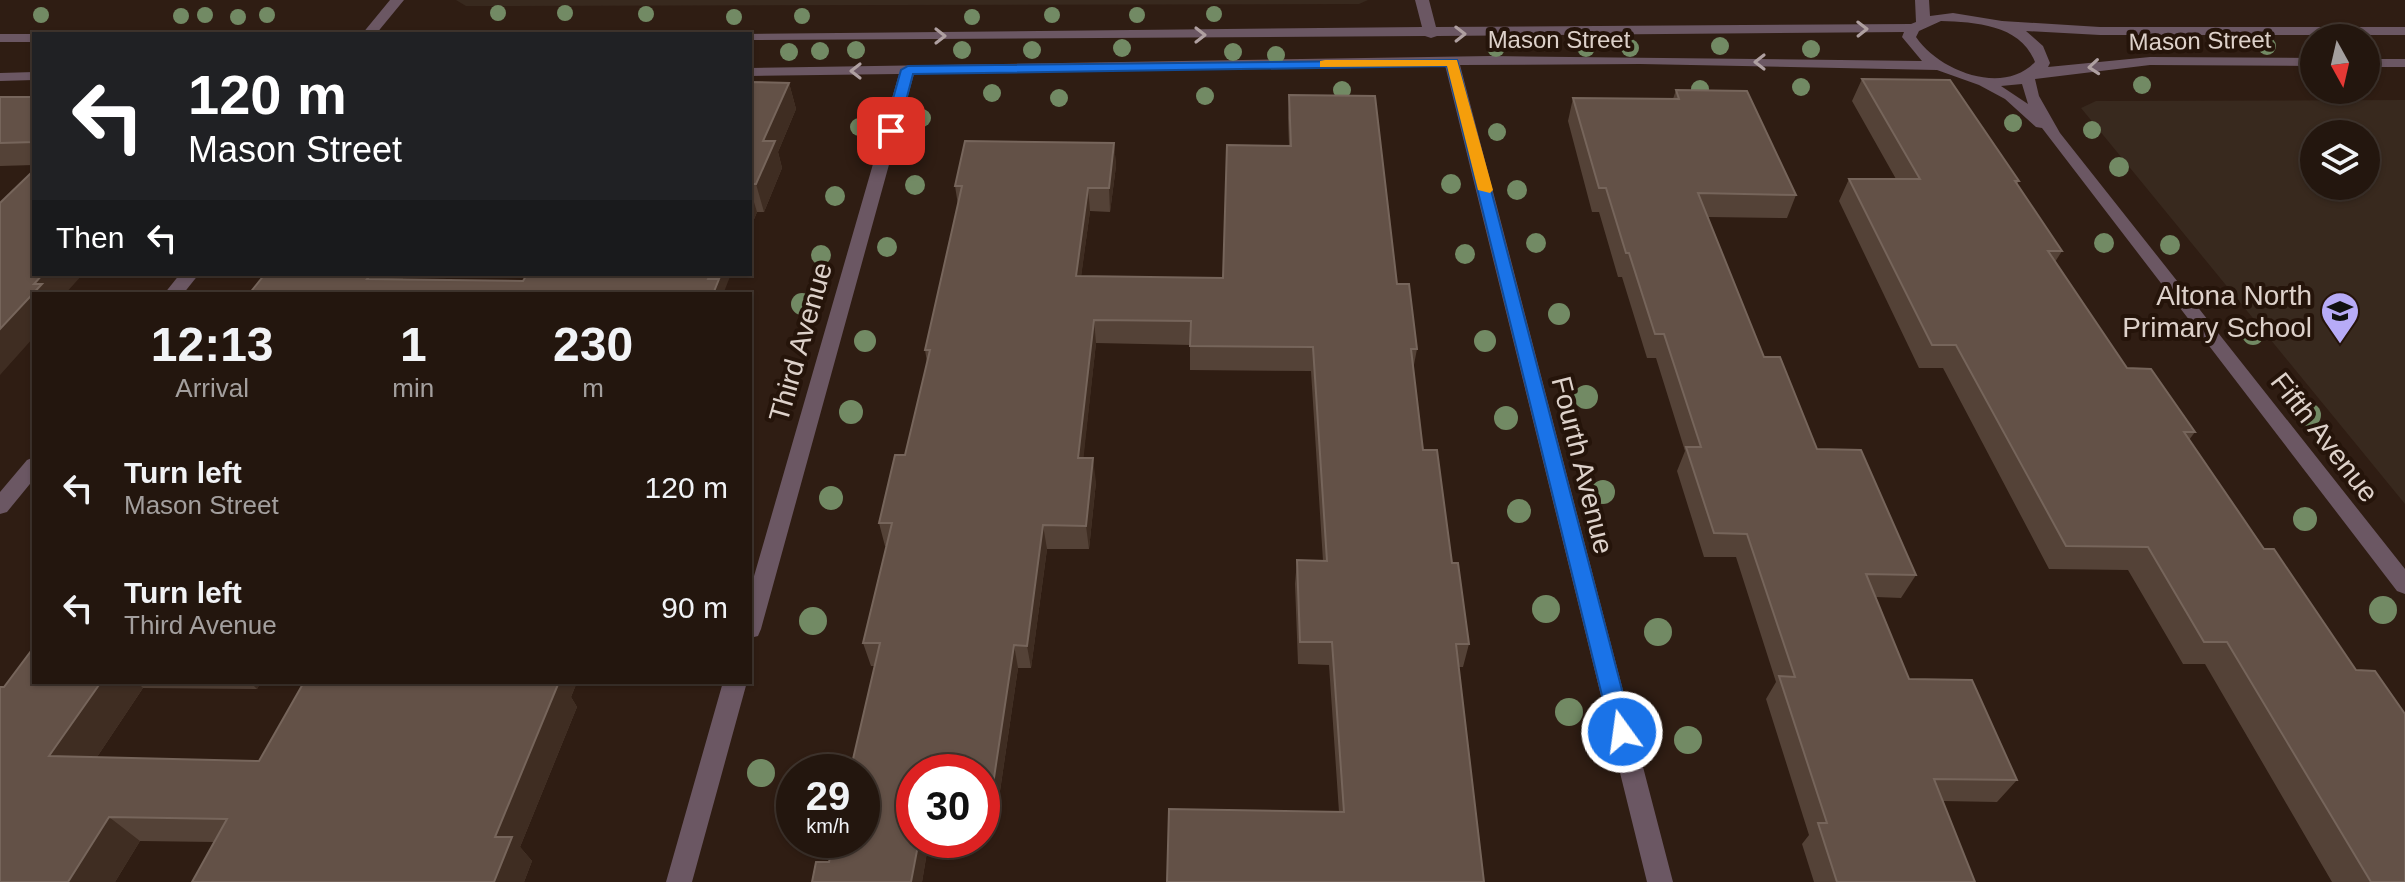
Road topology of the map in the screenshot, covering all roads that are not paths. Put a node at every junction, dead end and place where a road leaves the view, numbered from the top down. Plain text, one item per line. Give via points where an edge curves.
1 (397, 0) edge
2 (1422, 0) edge
3 (1922, 0) edge
4 (1941, 0) edge
5 (1980, 20) junction
6 (1918, 25) junction
7 (2000, 25) junction
8 (2405, 31) edge
9 (371, 32) edge
10 (1431, 34) junction
11 (752, 36) edge
12 (0, 38) edge
13 (32, 38) edge
14 (1452, 62) junction
15 (2300, 62) edge
16 (2380, 63) edge
17 (2405, 63) edge
18 (1936, 66) junction
19 (908, 70) junction
20 (752, 72) edge
21 (2033, 75) junction
22 (32, 76) edge
23 (0, 77) edge
24 (1973, 79) junction
25 (2053, 135) junction
26 (188, 276) edge
27 (175, 292) edge
28 (32, 467) edge
29 (0, 506) edge
30 (2405, 585) edge
31 (752, 622) edge
32 (734, 684) edge
33 (679, 882) edge
34 (1660, 882) edge

1 - 9 street
2 - 10 street
3 - 6 street
4 - 5 street
5 - 6 street, Mason Street via 1949,17
5 - 7 street
10 -> 6 street, Mason Street
6 - 18 street via 1909,37 1913,48
7 - 8 street, Mason Street via 2100,31
7 - 21 street, Fifth Avenue via 2041,53 2043,63
11 -> 10 street, Mason Street
12 - 13 street
18 -> 14 street, Mason Street
14 - 19 street, Mason Street
14 - 34 street, Fourth Avenue
15 -> 21 street, Mason Street via 2150,61
16 - 17 street
18 - 24 street
19 -> 20 street, Mason Street
19 - 31 street, Third Avenue
21 - 24 street, Mason Street via 2011,81
21 - 25 street, Fifth Avenue via 2031,96
22 - 23 street
24 - 25 street, Fifth Avenue via 2010,96
25 - 30 street, Fifth Avenue
26 - 27 street
28 - 29 street
32 - 33 street

